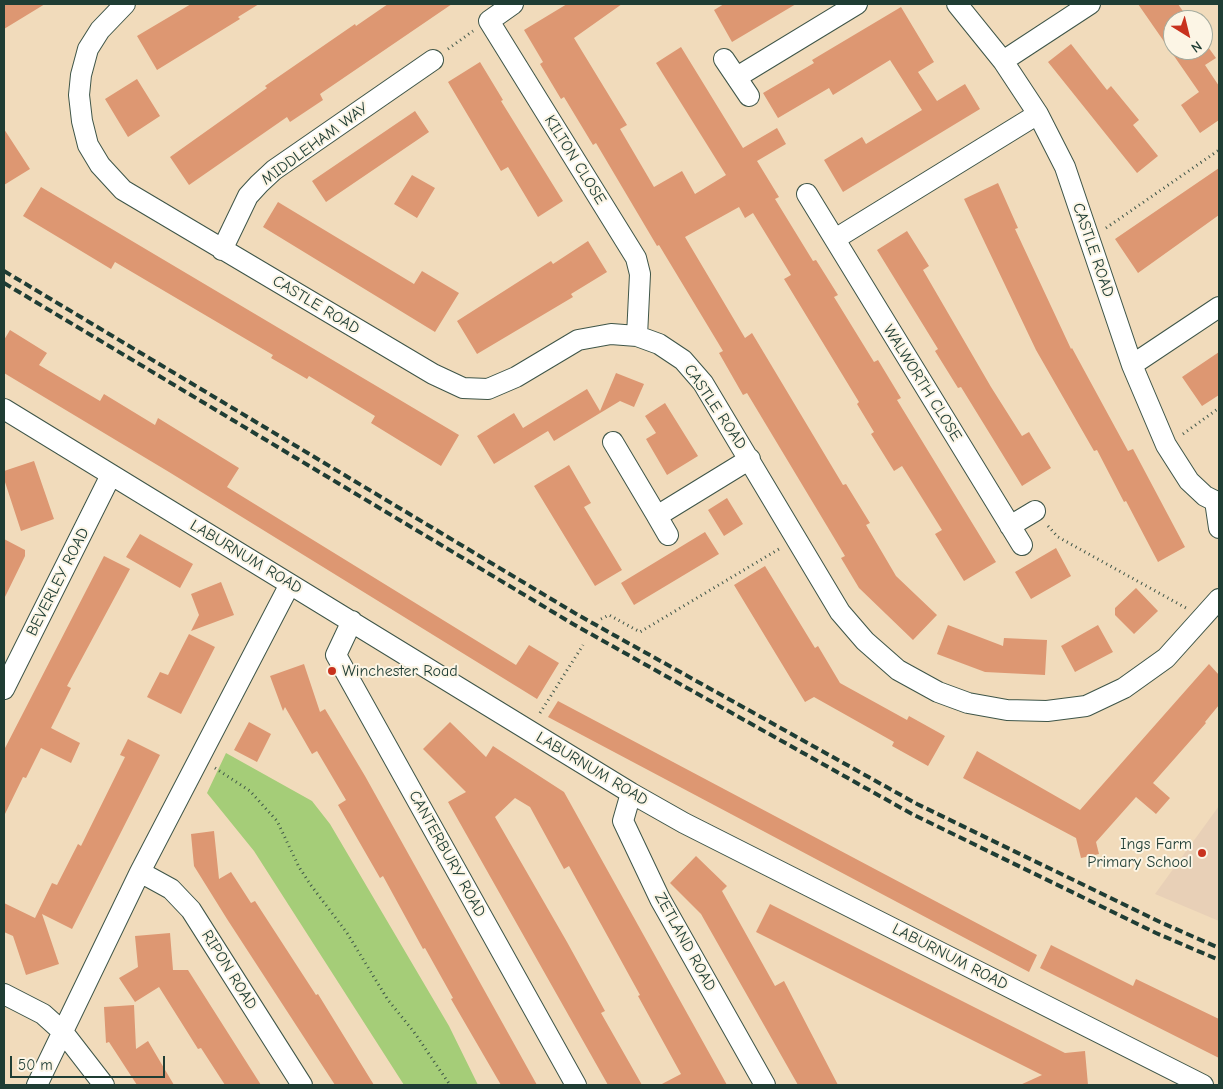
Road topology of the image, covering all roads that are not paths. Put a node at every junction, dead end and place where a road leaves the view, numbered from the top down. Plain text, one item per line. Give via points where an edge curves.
1 (125, 4) edge
2 (513, 4) edge
3 (857, 4) edge
4 (958, 4) edge
5 (1090, 4) edge
6 (724, 59) dead end
7 (433, 60) road end
8 (1003, 61) junction
9 (737, 77) junction
10 (749, 96) dead end
11 (1038, 114) junction
12 (807, 194) dead end
13 (834, 239) junction
14 (222, 250) junction
15 (1219, 307) edge
16 (636, 336) junction
17 (1132, 365) junction
18 (4, 409) edge
19 (613, 442) dead end
20 (750, 459) junction
21 (111, 475) junction
22 (1217, 502) edge
23 (1035, 511) road end
24 (657, 516) junction
25 (1010, 526) junction
26 (1219, 528) edge
27 (668, 535) dead end
28 (1022, 545) dead end
29 (290, 584) junction
30 (1219, 598) edge
31 (352, 621) junction
32 (4, 689) edge
33 (631, 793) junction
34 (140, 872) junction
35 (4, 994) edge
36 (63, 1032) junction
37 (1195, 1084) edge
38 (37, 1085) edge
39 (104, 1085) edge
40 (302, 1085) edge
41 (576, 1085) edge
42 (766, 1085) edge

1 - 14 street, CASTLE ROAD via 100,30 88,49 81,75 79,95 88,144 100,165 123,190
2 - 16 street, KILTON CLOSE via 489,21 636,258 640,274
3 - 9 street
4 - 8 street, CASTLE ROAD
5 - 8 street
6 - 9 street
7 - 14 street, MIDDLEHAM WAY via 274,170 248,196
8 - 11 street, CASTLE ROAD
9 - 10 street
11 - 13 street
11 - 17 street, CASTLE ROAD via 1065,167
12 - 13 street, WALWORTH CLOSE
13 - 25 street, WALWORTH CLOSE
14 - 16 street, CASTLE ROAD via 433,374 463,388 488,388 516,377 578,340 611,334
15 - 17 street
16 - 20 street, CASTLE ROAD via 659,344 683,360 703,383
17 - 22 street, CASTLE ROAD via 1166,445 1189,481
18 - 21 street, LABURNUM ROAD
19 - 24 street
20 - 24 street
20 - 30 street, CASTLE ROAD via 840,612 865,641 898,670 938,692 968,703 1047,711 1086,706 1124,688 1166,658
21 - 29 street, LABURNUM ROAD
21 - 32 street, BEVERLEY ROAD
22 - 26 street, CASTLE ROAD
23 - 25 street
24 - 27 street
25 - 28 street, WALWORTH CLOSE
29 - 31 street, LABURNUM ROAD
29 - 34 street
31 - 33 street, LABURNUM ROAD
31 - 41 street, CANTERBURY ROAD via 336,655
33 - 37 street, LABURNUM ROAD via 684,824
33 - 42 street, ZETLAND ROAD via 623,821 660,899
34 - 36 street
34 - 40 street, RIPON ROAD via 171,889 191,910
35 - 36 street via 43,1014
36 - 38 street
36 - 39 street

